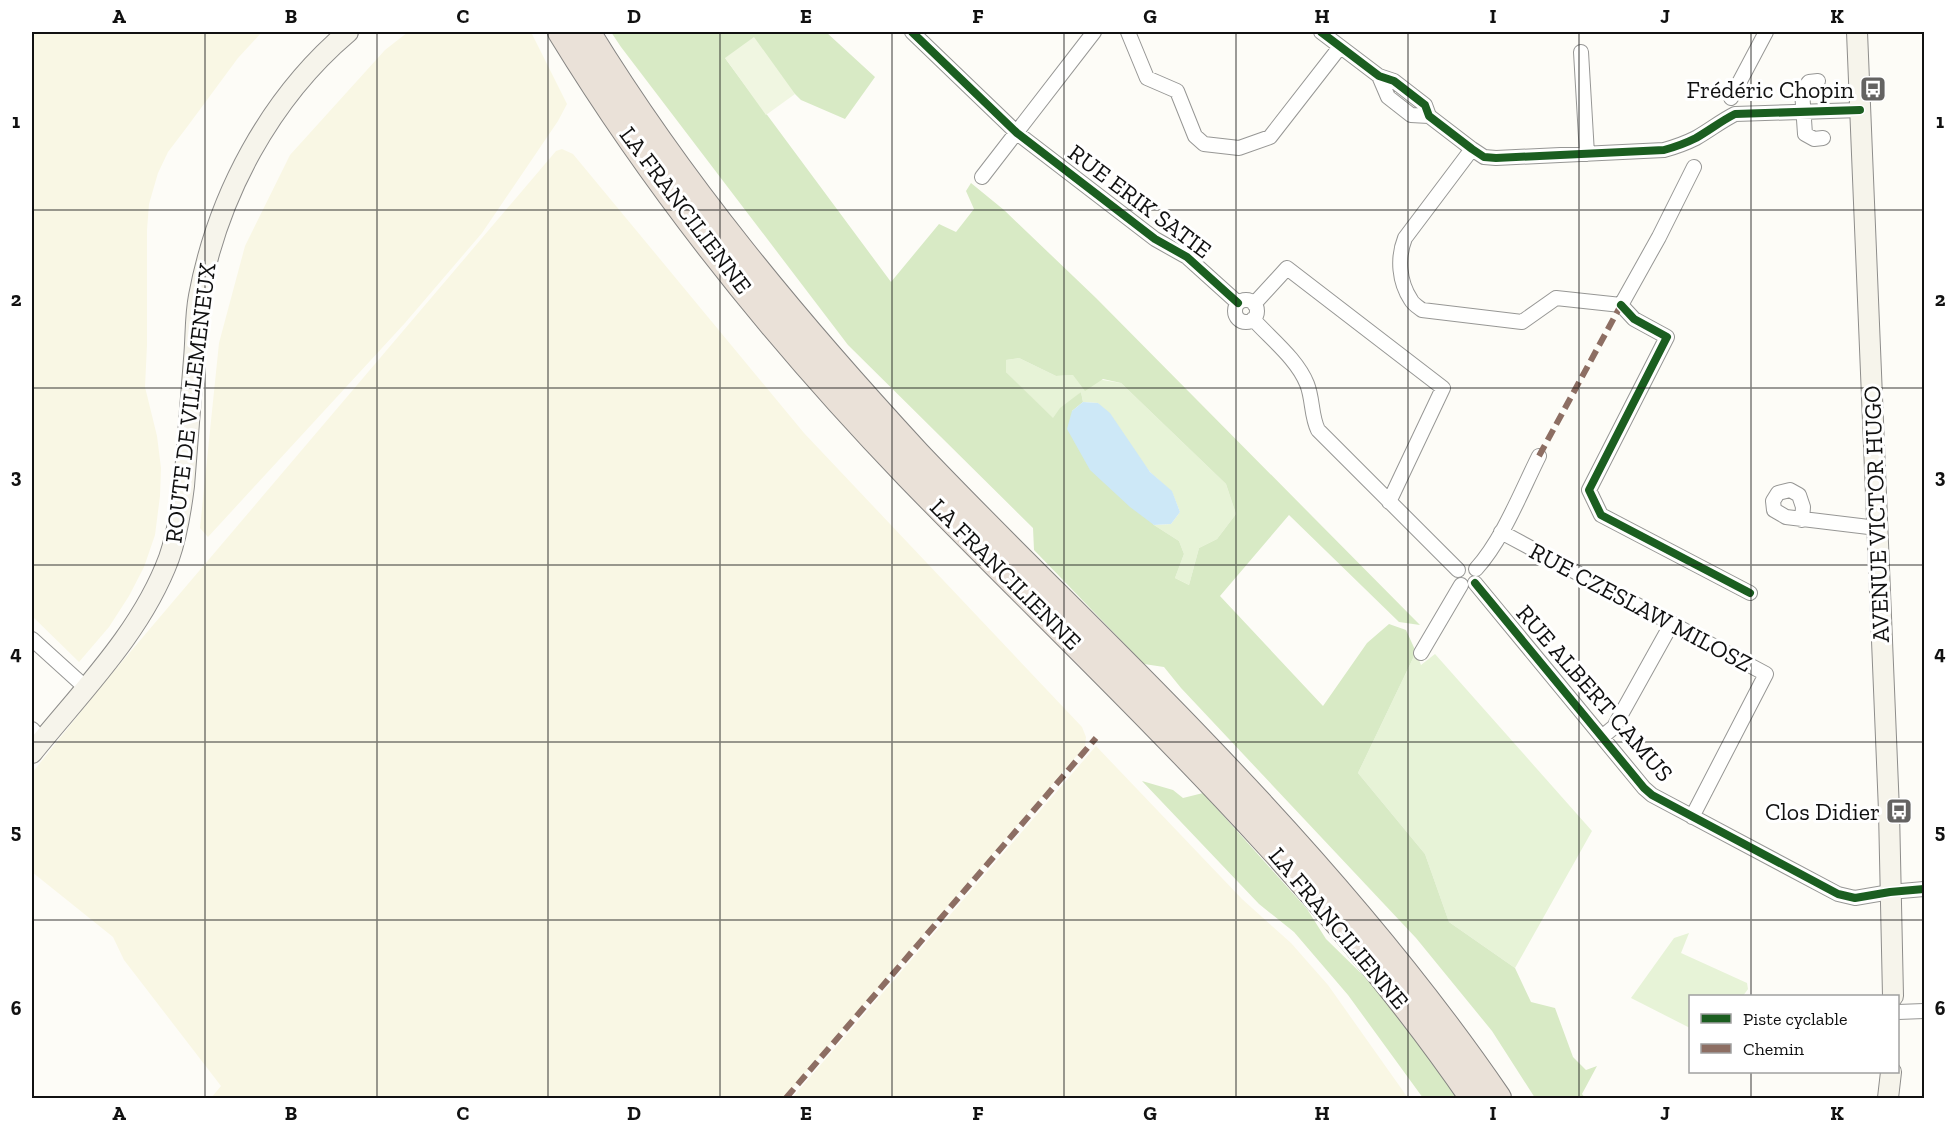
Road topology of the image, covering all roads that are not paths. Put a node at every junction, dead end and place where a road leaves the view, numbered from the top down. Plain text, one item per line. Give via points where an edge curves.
1 (348, 32) edge
2 (561, 32) edge
3 (586, 32) edge
4 (912, 32) edge
5 (1094, 32) edge
6 (1128, 32) edge
7 (1321, 32) edge
8 (1766, 32) edge
9 (1857, 32) edge
10 (1340, 47) junction
11 (1581, 52) dead end
12 (1818, 81) dead end
13 (1731, 98) dead end
14 (1860, 110) junction
15 (1803, 111) junction
16 (1017, 133) junction
17 (1823, 138) dead end
18 (1472, 149) junction
19 (1587, 154) junction
20 (1694, 167) dead end
21 (982, 177) dead end
22 (1238, 303) junction
23 (1254, 304) junction
24 (1621, 305) junction
25 (1253, 320) junction
26 (1539, 456) dead end
27 (1389, 502) junction
28 (1802, 520) dead end
29 (1877, 528) junction
30 (1501, 532) junction
31 (1471, 579) junction
32 (1750, 593) dead end
33 (1672, 623) junction
34 (32, 639) edge
35 (1421, 653) dead end
36 (86, 686) junction
37 (1602, 737) junction
38 (35, 741) edge
39 (1692, 817) junction
40 (1924, 889) edge
41 (1890, 892) junction
42 (1893, 995) edge
43 (1924, 1011) edge
44 (1899, 1012) edge
45 (1891, 1073) edge
46 (1473, 1098) edge
47 (1498, 1098) edge
48 (1888, 1098) edge

1 - 36 main road, ROUTE DE VILLEMENEUX via 289,92 233,187 212,244 199,297 182,506 169,557 150,600 124,640
2 - 46 highway, LA FRANCILIENNE via 653,171 803,359 907,474 1265,839 1392,987
3 - 47 highway, LA FRANCILIENNE via 662,148 825,353 920,456 1279,824 1400,965
4 - 16 street, RUE ERIK SATIE
5 - 16 street
6 - 10 street via 1147,78 1177,91 1195,136 1204,144 1239,148 1270,137
7 - 10 street
8 - 13 street
9 - 14 main road, AVENUE VICTOR HUGO
10 - 18 street via 1379,76 1388,97 1411,116 1429,116
11 - 19 street
12 - 15 street via 1809,82 1802,91
14 - 15 street
14 - 29 main road, AVENUE VICTOR HUGO
15 - 17 street via 1805,134
15 - 19 street via 1735,114 1699,136 1664,150
16 - 21 street
16 - 22 street, RUE ERIK SATIE via 1155,239 1187,257
18 - 19 street via 1484,157 1496,158
18 - 24 street via 1405,238 1400,271 1411,302 1422,310 1522,322 1556,297
20 - 24 street
22 - 23 street
22 - 25 street, RUE ERIK SATIE via 1237,318
23 - 25 street
23 - 27 street via 1287,268 1443,388
24 - 32 street via 1634,319 1668,337 1589,490 1601,515
25 - 27 street, RUE ERIK SATIE via 1301,373 1318,430
26 - 30 street
27 - 31 street, RUE ERIK SATIE via 1458,570 1473,566
28 - 29 street
29 - 41 main road, AVENUE VICTOR HUGO
30 - 31 street
30 - 33 street, RUE CZESLAW MILOSZ
31 - 35 street
31 - 37 street, RUE ALBERT CAMUS
33 - 37 street via 1614,727
33 - 39 street, RUE CZESLAW MILOSZ via 1766,674
34 - 36 street
36 - 38 main road, ROUTE DE VILLEMENEUX
37 - 39 street, RUE ALBERT CAMUS via 1647,791
39 - 41 street, RUE ALBERT CAMUS via 1838,894 1855,898
40 - 41 street, RUE ALBERT CAMUS
41 - 42 main road, AVENUE VICTOR HUGO
43 - 44 street
45 - 48 main road

